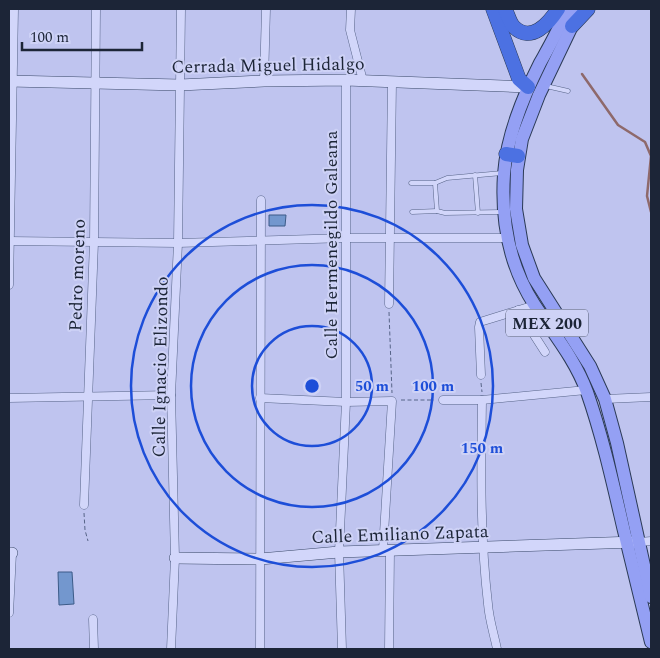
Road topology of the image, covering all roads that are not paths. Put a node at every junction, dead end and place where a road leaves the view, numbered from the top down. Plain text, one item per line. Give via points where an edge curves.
1 (14, 9) edge
2 (96, 9) edge
3 (181, 9) edge
4 (266, 9) edge
5 (351, 9) edge
6 (493, 9) edge
7 (505, 9) edge
8 (558, 9) edge
9 (567, 9) edge
10 (578, 9) edge
11 (588, 9) edge
12 (572, 26) junction
13 (264, 80) junction
14 (346, 80) junction
15 (10, 81) edge
16 (362, 81) junction
17 (96, 82) junction
18 (392, 82) junction
19 (180, 85) junction
20 (544, 85) junction
21 (528, 87) junction
22 (568, 91) dead end
23 (512, 155) junction
24 (504, 173) junction
25 (475, 176) junction
26 (411, 183) dead end
27 (435, 184) junction
28 (260, 200) dead end
29 (437, 211) junction
30 (412, 212) dead end
31 (504, 212) junction
32 (478, 213) junction
33 (347, 238) junction
34 (507, 238) junction
35 (389, 239) junction
36 (9, 241) edge
37 (260, 241) junction
38 (94, 242) junction
39 (178, 242) junction
40 (9, 285) edge
41 (388, 304) road end
42 (534, 305) junction
43 (518, 310) junction
44 (545, 352) dead end
45 (481, 375) road end
46 (586, 390) junction
47 (171, 395) junction
48 (89, 397) junction
49 (651, 397) edge
50 (9, 398) edge
51 (260, 398) junction
52 (605, 399) junction
53 (443, 400) road end
54 (482, 400) junction
55 (346, 402) junction
56 (84, 505) road end
57 (639, 542) edge
58 (484, 548) junction
59 (387, 550) junction
60 (339, 552) junction
61 (10, 553) edge
62 (175, 558) junction
63 (260, 559) junction
64 (651, 597) edge
65 (9, 613) edge
66 (93, 619) dead end
67 (651, 642) edge
68 (94, 649) edge
69 (171, 649) edge
70 (260, 649) edge
71 (342, 649) edge
72 (389, 649) edge
73 (497, 649) edge

1 - 15 street
2 - 17 street, Pedro moreno
3 - 19 street, Calle Ignacio Elizondo
4 - 13 street
5 - 16 street via 350,30
6 - 21 highway via 519,79
7 - 8 highway via 512,25 525,32 534,32 551,20
9 - 21 main road, MEX 200
10 - 12 main road, MEX 200
11 - 12 highway
12 - 20 main road, MEX 200
13 - 14 street, Cerrada Miguel Hidalgo
13 - 19 street, Cerrada Miguel Hidalgo
14 - 16 street, Cerrada Miguel Hidalgo
14 - 33 street, Calle Hermenegildo Galeana
15 - 17 street, Cerrada Miguel Hidalgo
15 - 36 street
16 - 18 street, Cerrada Miguel Hidalgo
17 - 19 street, Cerrada Miguel Hidalgo
17 - 38 street, Pedro moreno
18 - 21 street, Cerrada Miguel Hidalgo
18 - 35 street
19 - 39 street, Calle Ignacio Elizondo
20 - 22 lane
20 - 23 main road, MEX 200
21 - 23 main road, MEX 200 via 516,118
23 - 24 main road, MEX 200
23 - 52 main road, MEX 200 via 522,245 534,278 590,366
24 - 25 lane
24 - 31 main road, MEX 200
25 - 27 lane via 447,178
25 - 32 lane
26 - 27 lane
27 - 29 lane
28 - 37 street
29 - 30 lane
29 - 32 lane
31 - 32 lane
31 - 34 main road, MEX 200
33 - 35 street
33 - 37 street
33 - 55 street, Calle Hermenegildo Galeana
34 - 35 street
34 - 42 main road, MEX 200 via 516,269
35 - 41 street
36 - 38 street
36 - 40 street
37 - 39 street
37 - 51 street
38 - 39 street
38 - 48 street, Pedro moreno
39 - 47 street, Calle Ignacio Elizondo
42 - 43 street
42 - 46 main road, MEX 200 via 564,348
43 - 44 street
43 - 45 street via 480,322
46 - 54 street
46 - 57 main road, MEX 200
47 - 48 street
47 - 62 street, Calle Ignacio Elizondo
48 - 50 street
48 - 56 street, Pedro moreno
49 - 52 street
51 - 55 street
51 - 63 street
52 - 57 main road, MEX 200
53 - 54 street
54 - 58 street
55 - 59 street via 392,401
55 - 60 street, Calle Hermenegildo Galeana
57 - 58 street, Calle Emiliano Zapata
57 - 64 main road, MEX 200
57 - 67 main road, MEX 200
58 - 59 street, Calle Emiliano Zapata
58 - 73 street via 488,605
59 - 60 street, Calle Emiliano Zapata
59 - 72 street
60 - 63 street, Calle Emiliano Zapata
60 - 71 street, Calle Hermenegildo Galeana
61 - 65 street
62 - 63 street, Calle Emiliano Zapata
62 - 69 street, Calle Ignacio Elizondo
63 - 70 street
66 - 68 street

